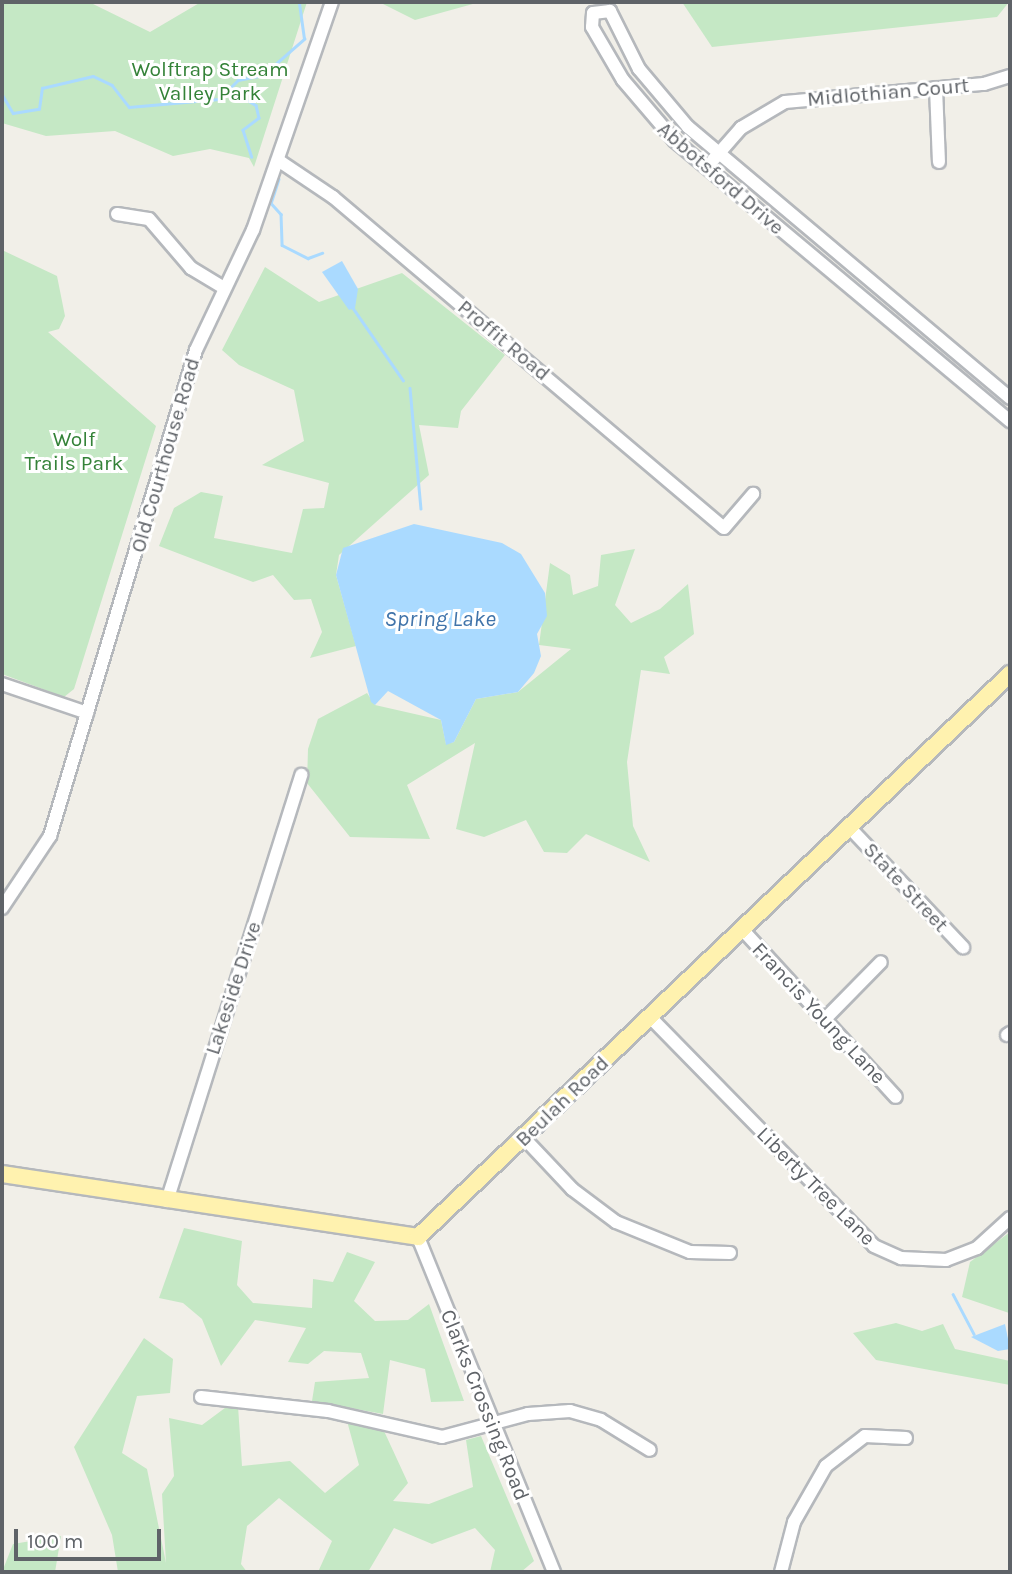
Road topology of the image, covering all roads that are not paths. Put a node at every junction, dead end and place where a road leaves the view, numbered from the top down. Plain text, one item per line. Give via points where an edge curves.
1 (332, 2) edge
2 (1010, 75) edge
3 (936, 88) junction
4 (718, 154) junction
5 (278, 160) junction
6 (939, 162) dead end
7 (706, 169) junction
8 (117, 214) dead end
9 (221, 286) junction
10 (1010, 398) edge
11 (1010, 421) edge
12 (753, 494) dead end
13 (1010, 674) edge
14 (2, 684) edge
15 (87, 713) junction
16 (301, 775) dead end
17 (849, 827) junction
18 (2, 908) edge
19 (741, 929) junction
20 (963, 947) dead end
21 (881, 962) dead end
22 (650, 1017) junction
23 (826, 1018) junction
24 (896, 1097) dead end
25 (524, 1138) junction
26 (2, 1174) edge
27 (167, 1201) junction
28 (1010, 1219) edge
29 (418, 1237) junction
30 (730, 1252) dead end
31 (201, 1396) dead end
32 (493, 1424) junction
33 (906, 1438) dead end
34 (650, 1450) dead end
35 (548, 1569) edge
36 (781, 1572) edge

1 - 5 street, Old Courthouse Road
2 - 3 street, Midlothian Court
3 - 4 street, Midlothian Court via 785,102 754,117
3 - 6 street
4 - 7 street, Midlothian Court
4 - 7 street, Abbotsford Drive via 654,90 610,11 593,13 592,27 639,102
4 - 10 street, Abbotsford Drive
5 - 9 street, Old Courthouse Road via 248,242
5 - 12 street, Proffit Road via 333,197 724,528
7 - 11 street, Abbotsford Drive
8 - 9 street via 149,219 191,268
9 - 15 street, Old Courthouse Road
13 - 17 main road, Beulah Road
14 - 15 street
15 - 18 street, Old Courthouse Road via 46,847
16 - 27 street, Lakeside Drive
17 - 19 main road, Beulah Road
17 - 20 street, State Street
19 - 22 main road, Beulah Road
19 - 23 street, Francis Young Lane
21 - 23 street
22 - 25 main road, Beulah Road
22 - 28 street, Liberty Tree Lane via 874,1246 901,1258 946,1260 976,1248
23 - 24 street, Francis Young Lane
25 - 29 main road, Beulah Road
25 - 30 street via 582,1198 616,1222 691,1252
26 - 27 main road
27 - 29 main road
29 - 32 street, Clarks Crossing Road
31 - 32 street via 328,1411 442,1437
32 - 34 street via 536,1413 580,1413
32 - 35 street, Clarks Crossing Road
33 - 36 street via 866,1436 826,1466 794,1521

